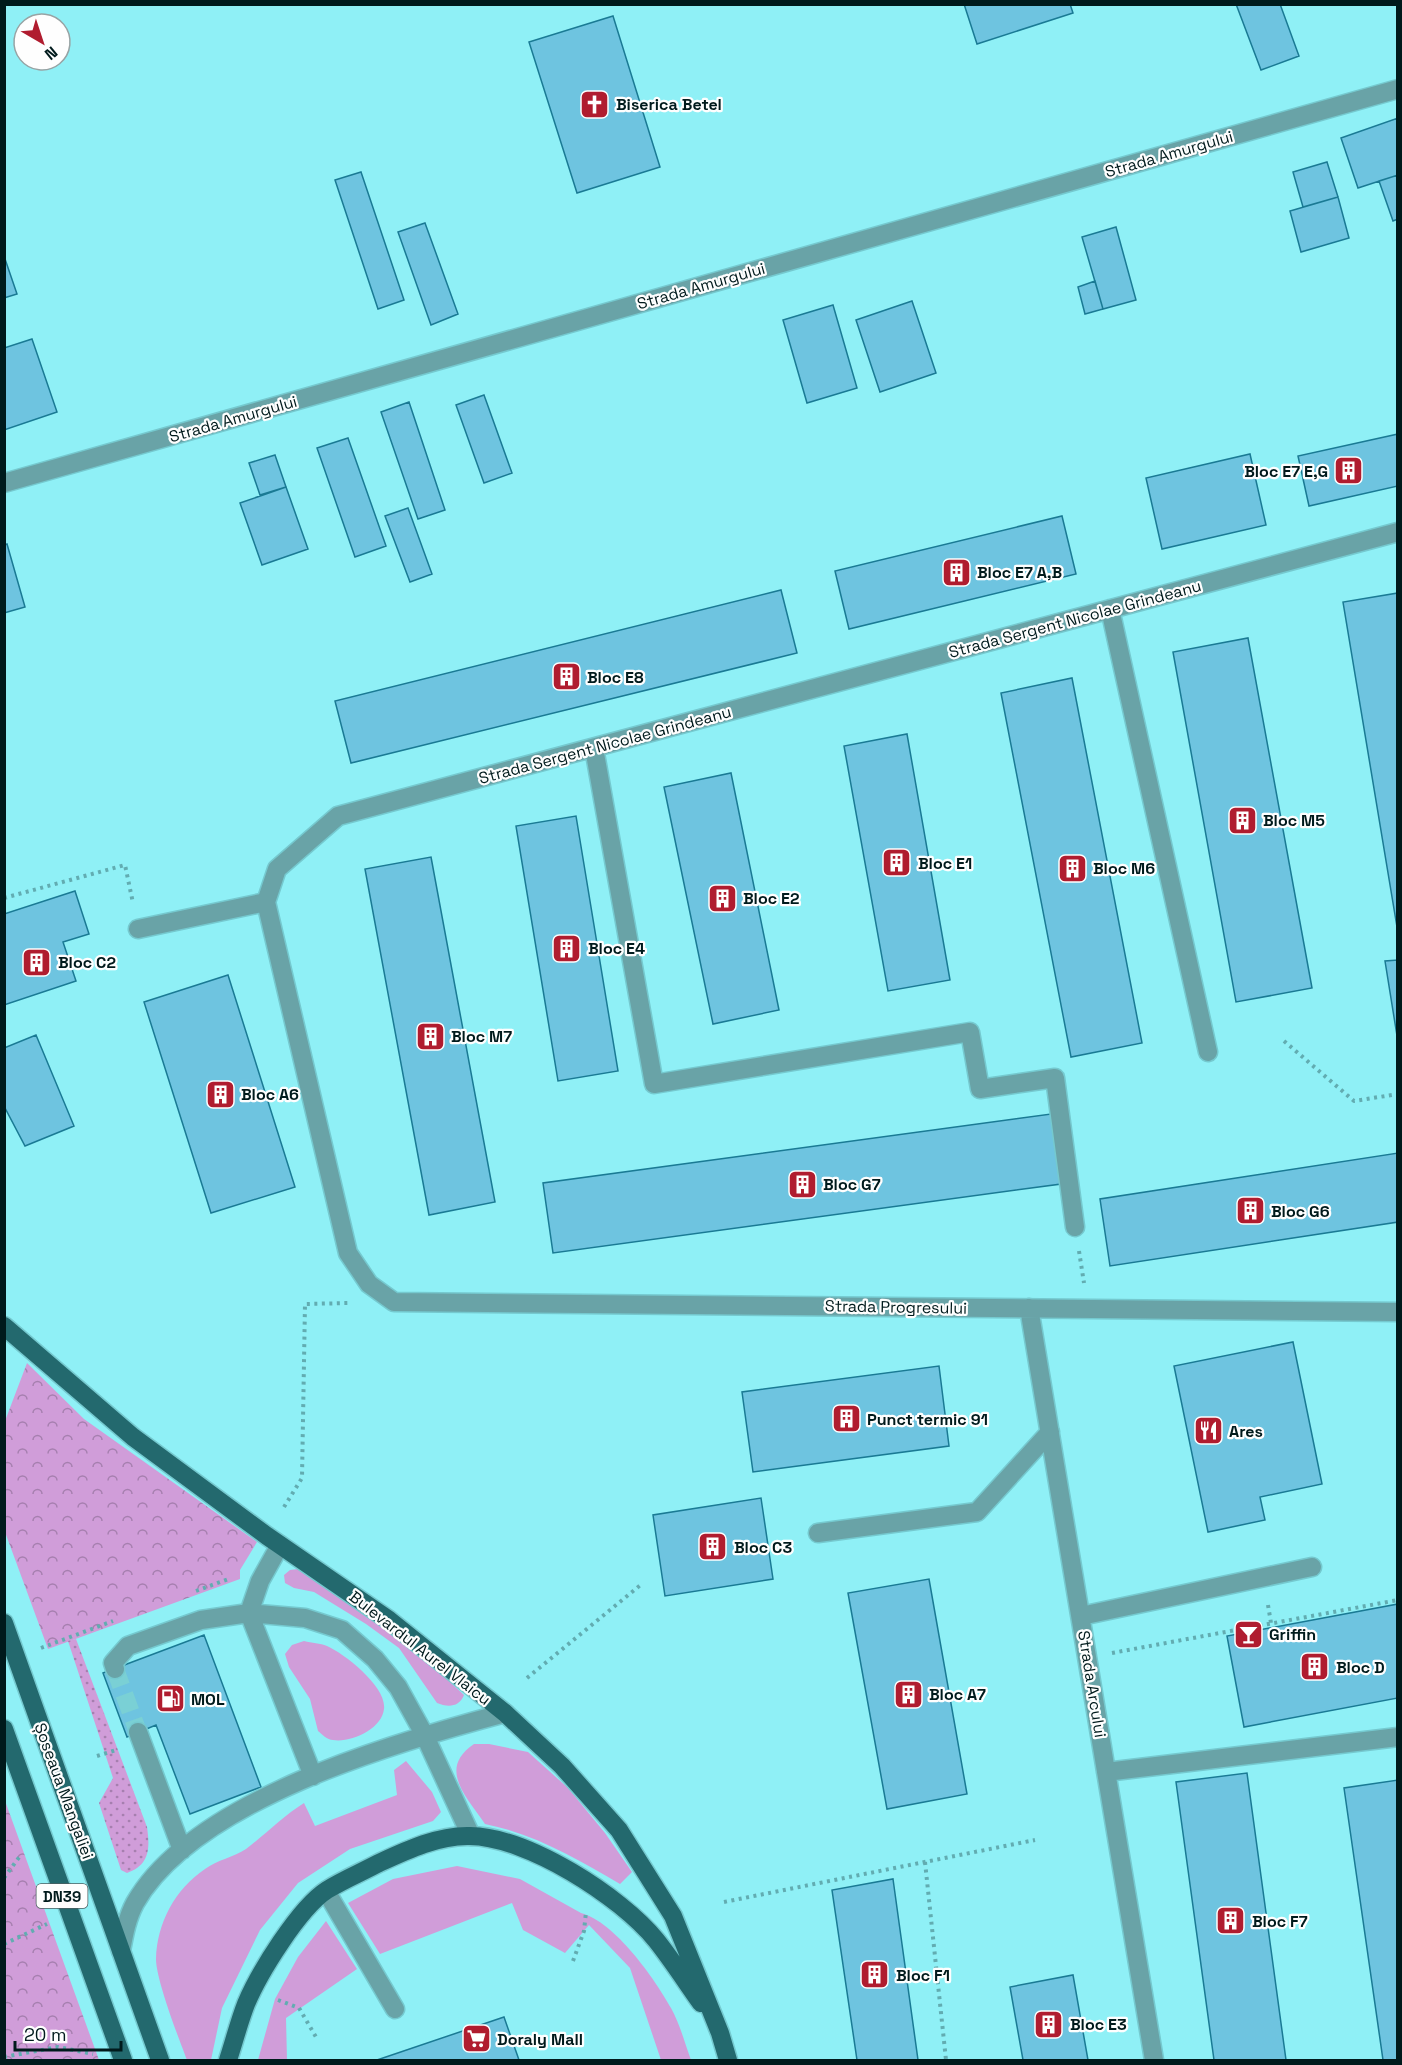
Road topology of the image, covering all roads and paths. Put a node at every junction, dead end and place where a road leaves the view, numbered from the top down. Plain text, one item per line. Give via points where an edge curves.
1 (1398, 89) edge
2 (4, 483) edge
3 (1398, 532) edge
4 (1110, 609) junction
5 (594, 748) junction
6 (4, 898) edge
7 (266, 902) junction
8 (138, 929) joint
9 (1284, 1041) dead end
10 (1208, 1052) dead end
11 (1398, 1094) edge
12 (1076, 1227) joint
13 (394, 1302) junction
14 (1029, 1308) junction
15 (1089, 1309) junction
16 (1398, 1312) edge
17 (4, 1326) edge
18 (1050, 1432) junction
19 (284, 1507) dead end
20 (818, 1533) dead end
21 (280, 1545) junction
22 (1312, 1567) dead end
23 (643, 1583) dead end
24 (1398, 1600) edge
25 (249, 1613) junction
26 (1081, 1616) junction
27 (4, 1623) edge
28 (1088, 1658) junction
29 (115, 1669) dead end
30 (526, 1678) dead end
31 (505, 1713) junction
32 (4, 1729) edge
33 (138, 1732) tunnel mouth
34 (424, 1734) junction
35 (1398, 1737) edge
36 (1106, 1772) junction
37 (313, 1776) junction
38 (471, 1836) junction
39 (1035, 1840) dead end
40 (182, 1850) junction
41 (21, 1855) dead end
42 (925, 1862) junction
43 (4, 1878) edge
44 (326, 1891) junction
45 (724, 1902) dead end
46 (586, 1912) dead end
47 (56, 1920) dead end
48 (4, 1944) edge
49 (121, 1951) junction
50 (573, 1961) dead end
51 (271, 1998) dead end
52 (395, 2009) dead end
53 (720, 2033) junction
54 (316, 2037) dead end
55 (101, 2056) dead end
56 (4, 2057) edge
57 (123, 2061) edge
58 (160, 2061) edge
59 (228, 2061) edge
60 (729, 2061) edge
61 (946, 2061) edge
62 (1154, 2061) edge

1 - 2 street, Strada Amurgului
3 - 4 street, Strada Sergent Nicolae Grindeanu
4 - 5 street, Strada Sergent Nicolae Grindeanu
4 - 10 street
5 - 7 street, Strada Sergent Nicolae Grindeanu via 338,816 277,869
5 - 12 street via 654,1084 970,1032 980,1089 1055,1078
6 - 8 path via 125,865
7 - 8 street
7 - 13 street via 348,1253 369,1284
9 - 11 path via 1354,1101
12 - 15 path
13 - 14 street, Strada Progresului
13 - 19 path via 305,1304 303,1478
14 - 15 street, Strada Progresului
14 - 18 street, Strada Arcului
15 - 16 street, Strada Progresului
17 - 21 main road, Bulevardul Aurel Vlaicu via 133,1437
18 - 20 street via 977,1512
18 - 26 street, Strada Arcului
21 - 25 street via 260,1581
21 - 31 main road, Bulevardul Aurel Vlaicu via 389,1620
22 - 26 street
23 - 30 path
24 - 28 path
25 - 29 street via 201,1620 128,1646 113,1663
25 - 34 street via 305,1618 342,1630 375,1659 398,1687
25 - 37 street
26 - 28 street, Strada Arcului
27 - 49 main road, Șoseaua Mangaliei
28 - 36 street, Strada Arcului
31 - 34 street
31 - 53 main road, Bulevardul Aurel Vlaicu via 562,1766 619,1830 673,1916
32 - 57 main road, DN39
33 - 40 street
34 - 37 street
34 - 38 street
35 - 36 street
36 - 62 street, Strada Arcului
37 - 40 street via 218,1824
38 - 44 main road via 451,1837 404,1851
38 - 53 main road via 503,1840 558,1863 610,1898 655,1939
39 - 42 path
40 - 49 street via 136,1902
41 - 43 path
42 - 45 path
42 - 61 path
44 - 52 street
44 - 59 main road via 280,1943 247,2003
46 - 50 path
47 - 48 path
49 - 58 main road, Șoseaua Mangaliei
51 - 54 path via 299,2008
53 - 60 main road, Bulevardul Aurel Vlaicu
55 - 56 path via 58,2047

